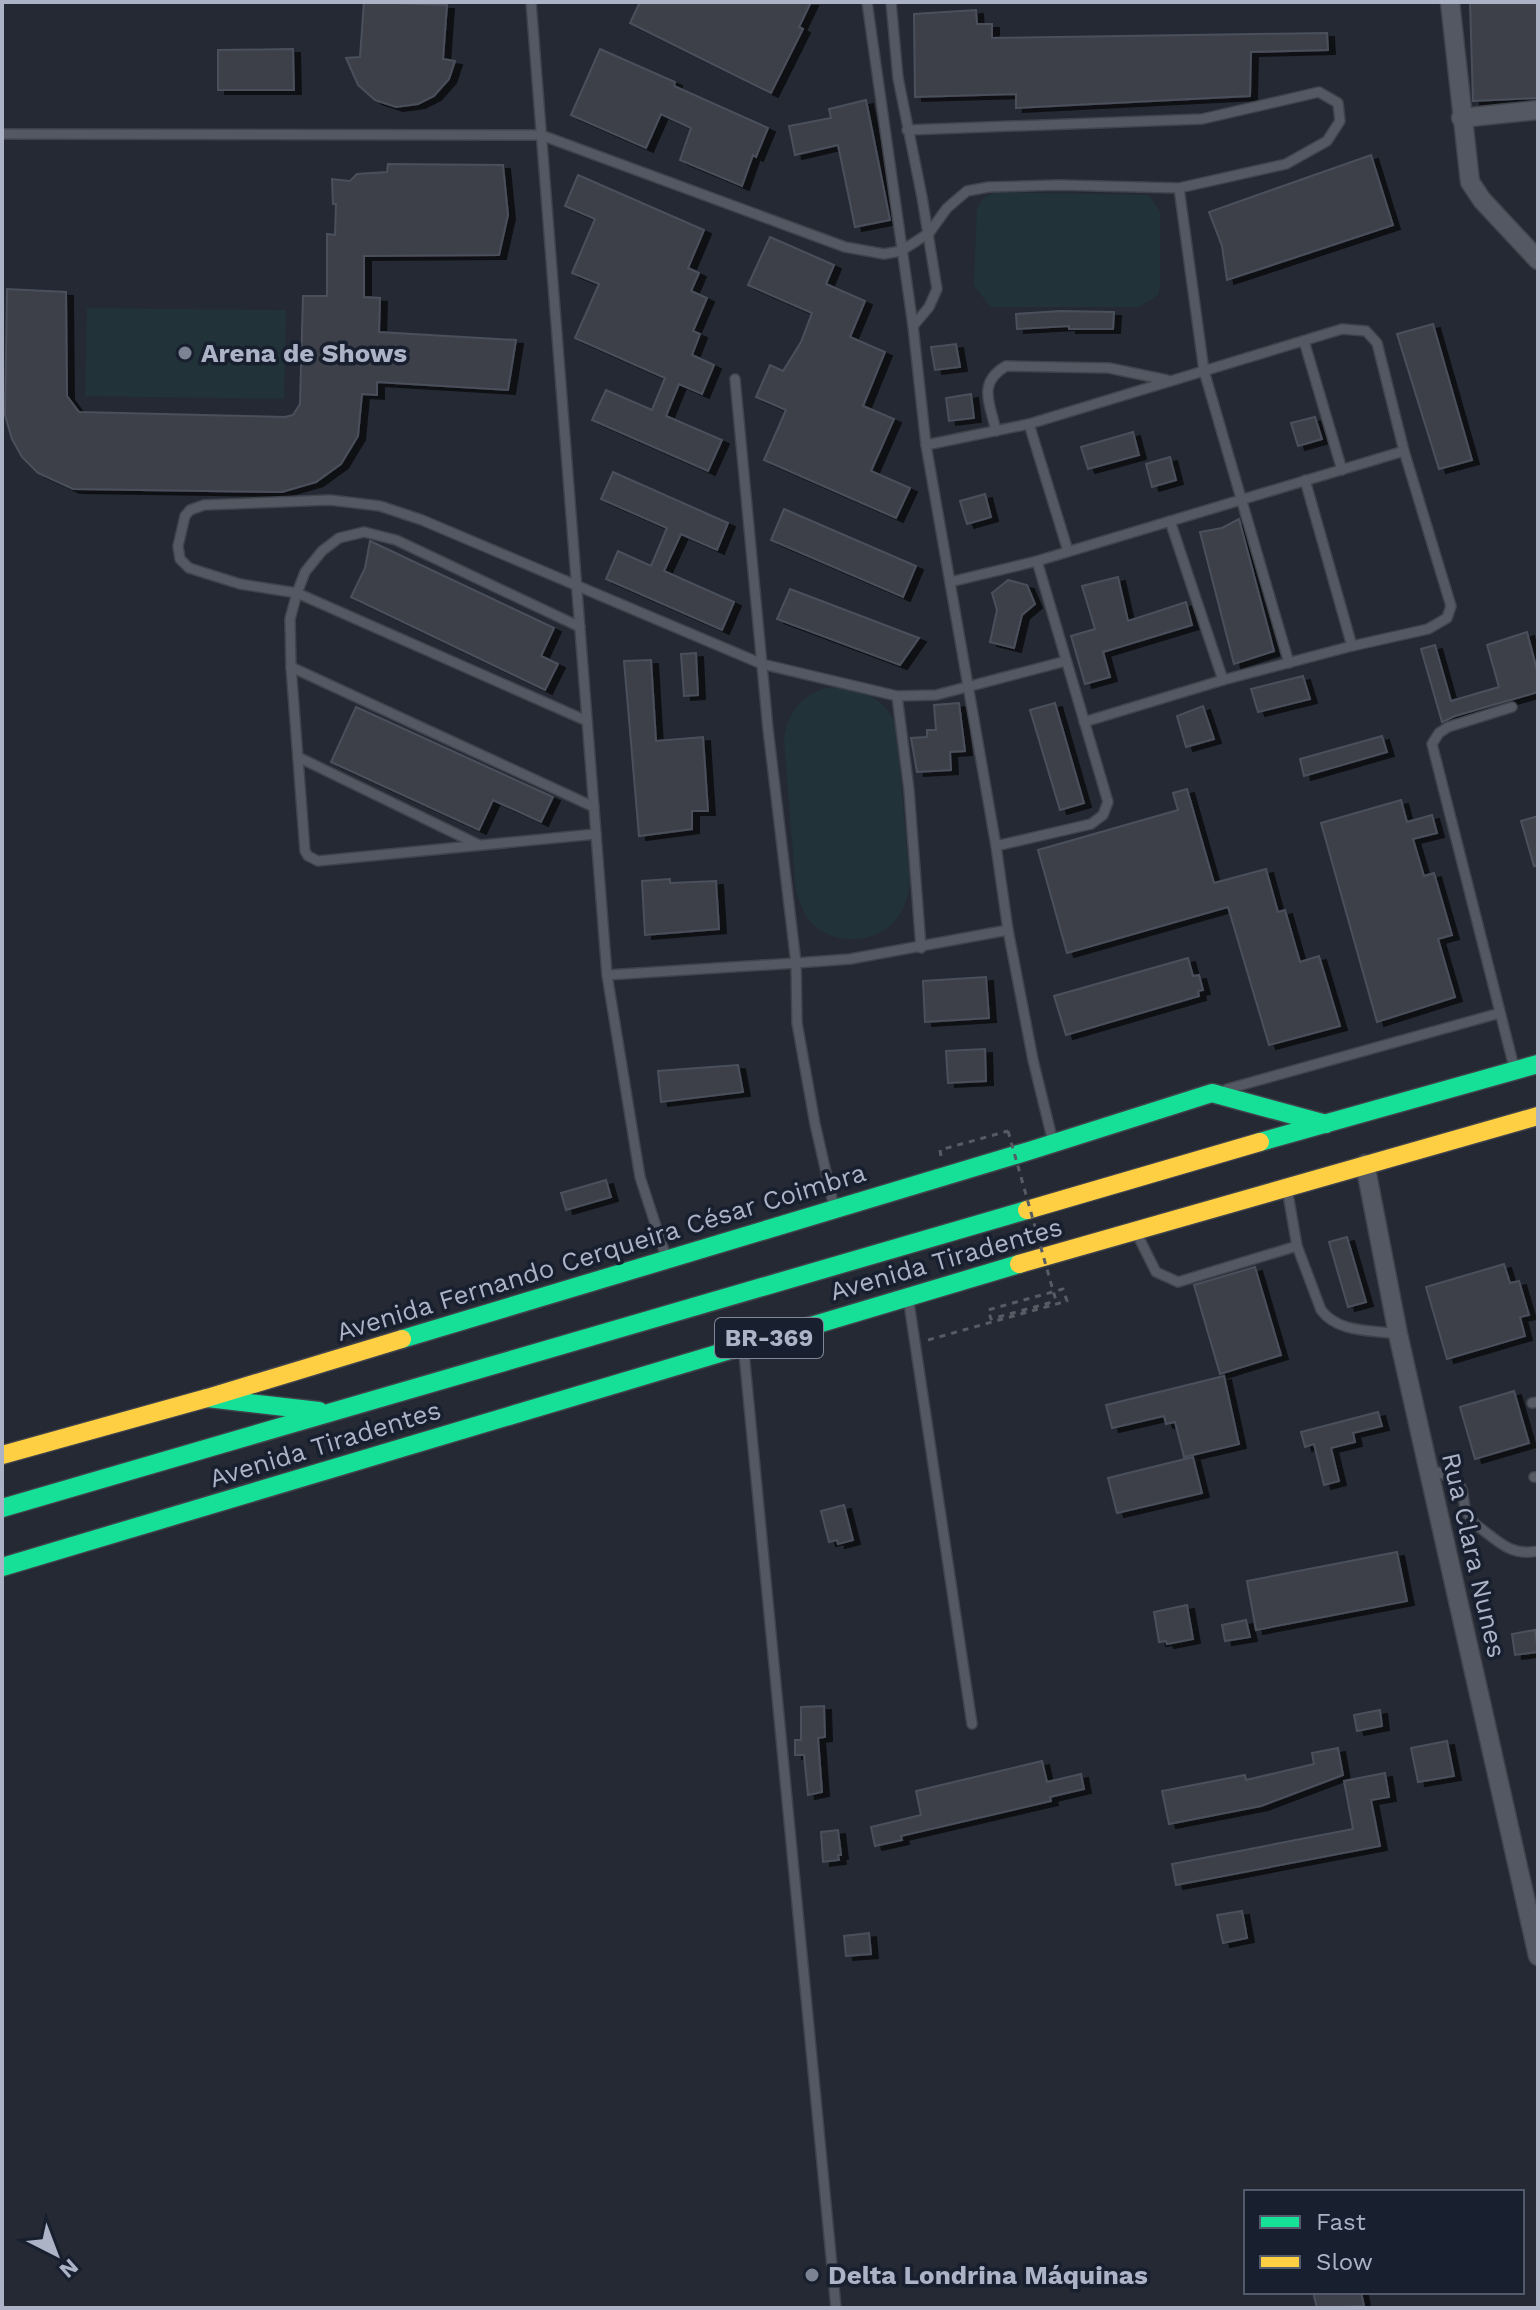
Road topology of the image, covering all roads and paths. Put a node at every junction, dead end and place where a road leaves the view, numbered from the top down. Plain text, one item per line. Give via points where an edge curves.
1 (531, 2) edge
2 (867, 2) edge
3 (891, 2) edge
4 (1450, 2) edge
5 (894, 39) junction
6 (872, 41) junction
7 (898, 78) junction
8 (878, 82) junction
9 (1538, 110) edge
10 (1461, 118) junction
11 (907, 130) junction
12 (2, 134) edge
13 (541, 135) junction
14 (1179, 188) junction
15 (929, 233) junction
16 (901, 251) junction
17 (1537, 259) edge
18 (913, 326) junction
19 (1304, 341) junction
20 (1204, 371) junction
21 (735, 379) dead end
22 (1171, 381) junction
23 (1029, 424) junction
24 (996, 431) junction
25 (926, 445) junction
26 (1404, 451) junction
27 (1342, 470) junction
28 (1305, 480) junction
29 (1242, 499) junction
30 (1170, 521) junction
31 (1068, 551) junction
32 (1037, 561) junction
33 (950, 582) junction
34 (577, 585) junction
35 (297, 593) junction
36 (580, 627) junction
37 (1352, 646) junction
38 (1066, 661) junction
39 (1289, 663) junction
40 (762, 664) junction
41 (291, 667) junction
42 (1223, 680) junction
43 (969, 687) junction
44 (897, 696) junction
45 (1512, 707) dead end
46 (587, 721) junction
47 (1084, 722) junction
48 (298, 757) junction
49 (594, 807) junction
50 (596, 834) junction
51 (480, 845) junction
52 (996, 846) junction
53 (1008, 930) junction
54 (921, 948) junction
55 (796, 963) junction
56 (607, 975) junction
57 (1500, 1013) junction
58 (1538, 1064) edge
59 (1515, 1071) junction
60 (1212, 1093) junction
61 (1538, 1116) edge
62 (1326, 1124) junction
63 (1008, 1131) dead end
64 (1053, 1143) junction
65 (1365, 1164) junction
66 (1287, 1186) junction
67 (835, 1208) junction
68 (1135, 1231) junction
69 (1297, 1246) junction
70 (666, 1259) junction
71 (907, 1296) junction
72 (1398, 1334) junction
73 (917, 1344) junction
74 (743, 1346) junction
75 (207, 1398) junction
76 (335, 1413) junction
77 (2, 1455) edge
78 (1428, 1469) junction
79 (2, 1508) edge
80 (1538, 1551) edge
81 (2, 1567) edge
82 (972, 1724) dead end
83 (1538, 1956) edge
84 (836, 2308) edge

1 - 13 lane
2 - 6 lane
3 - 5 lane
4 - 10 street
5 - 6 lane
5 - 7 lane
6 - 8 lane
7 - 8 lane
7 - 11 lane
8 - 16 lane
9 - 10 street
10 - 17 street via 1470,182
11 - 14 lane via 1202,119 1319,92 1338,103 1340,121 1327,141 1286,164
11 - 15 lane
12 - 13 lane
13 - 16 lane via 845,247 884,254
13 - 34 lane
14 - 15 lane via 989,187 967,191
14 - 20 lane
15 - 16 lane
15 - 18 lane via 937,289
16 - 18 lane
18 - 25 lane
19 - 20 lane
19 - 26 lane via 1342,329 1366,331 1377,343
19 - 27 lane
20 - 22 lane
20 - 29 lane
21 - 40 lane
22 - 23 lane
22 - 24 lane via 1109,368 1006,366 986,386
23 - 24 lane
23 - 31 lane
24 - 25 lane
25 - 33 lane
26 - 27 lane
26 - 37 lane via 1451,606 1447,618 1428,629
27 - 28 lane
28 - 29 lane
28 - 37 lane
29 - 30 lane
29 - 39 lane
30 - 31 lane
30 - 42 lane
31 - 32 lane
32 - 33 lane
32 - 38 lane
33 - 43 lane
34 - 35 lane via 380,506 330,500 204,505 185,516 178,546 180,559 189,568 240,584
34 - 36 lane
34 - 40 lane
35 - 36 lane via 322,551 339,538 364,532 396,540
35 - 41 lane via 290,619
35 - 46 lane
36 - 46 lane
37 - 39 lane
38 - 43 lane
38 - 47 lane
39 - 42 lane
40 - 44 lane
40 - 55 lane
41 - 48 lane
41 - 49 lane
42 - 47 lane
43 - 44 lane
43 - 52 lane
44 - 54 lane
45 - 57 lane via 1448,727 1432,744
46 - 49 lane
47 - 52 lane via 1108,802 1103,815 1091,824
48 - 51 lane
48 - 51 lane via 305,851 318,861
49 - 50 lane
50 - 51 lane
50 - 56 lane
52 - 53 lane
53 - 54 lane
53 - 64 lane
54 - 55 lane
55 - 56 lane
55 - 67 lane via 797,1023
56 - 70 lane via 640,1177
57 - 59 lane
57 - 60 lane
58 - 59 main road, Avenida Tiradentes / BR-369
59 - 62 main road, Avenida Tiradentes / BR-369
60 - 62 main road
60 - 64 main road, Avenida Fernando Cerqueira César Coimbra
61 - 65 main road, Avenida Tiradentes / BR-369
62 - 76 main road, Avenida Tiradentes / BR-369
63 - 73 path, bridge via 1056,1301 991,1319 988,1310 1063,1289 1067,1301
64 - 67 main road, Avenida Fernando Cerqueira César Coimbra
65 - 66 main road, Avenida Tiradentes / BR-369
65 - 72 street, Rua Clara Nunes
66 - 68 main road, Avenida Tiradentes / BR-369
66 - 69 lane
67 - 70 main road, Avenida Fernando Cerqueira César Coimbra
68 - 69 lane via 1156,1272 1178,1282
68 - 71 main road, Avenida Tiradentes / BR-369
69 - 72 lane via 1326,1318 1339,1326
70 - 75 main road, Avenida Fernando Cerqueira César Coimbra
71 - 73 lane
71 - 74 main road, Avenida Tiradentes / BR-369
72 - 78 street, Rua Clara Nunes
73 - 82 lane
74 - 81 main road, Avenida Tiradentes / BR-369
74 - 84 lane
75 - 76 main road
75 - 77 main road, Avenida Fernando Cerqueira César Coimbra
76 - 79 main road, Avenida Tiradentes / BR-369
78 - 80 lane via 1461,1484 1475,1524 1513,1551
78 - 83 street, Rua Clara Nunes

